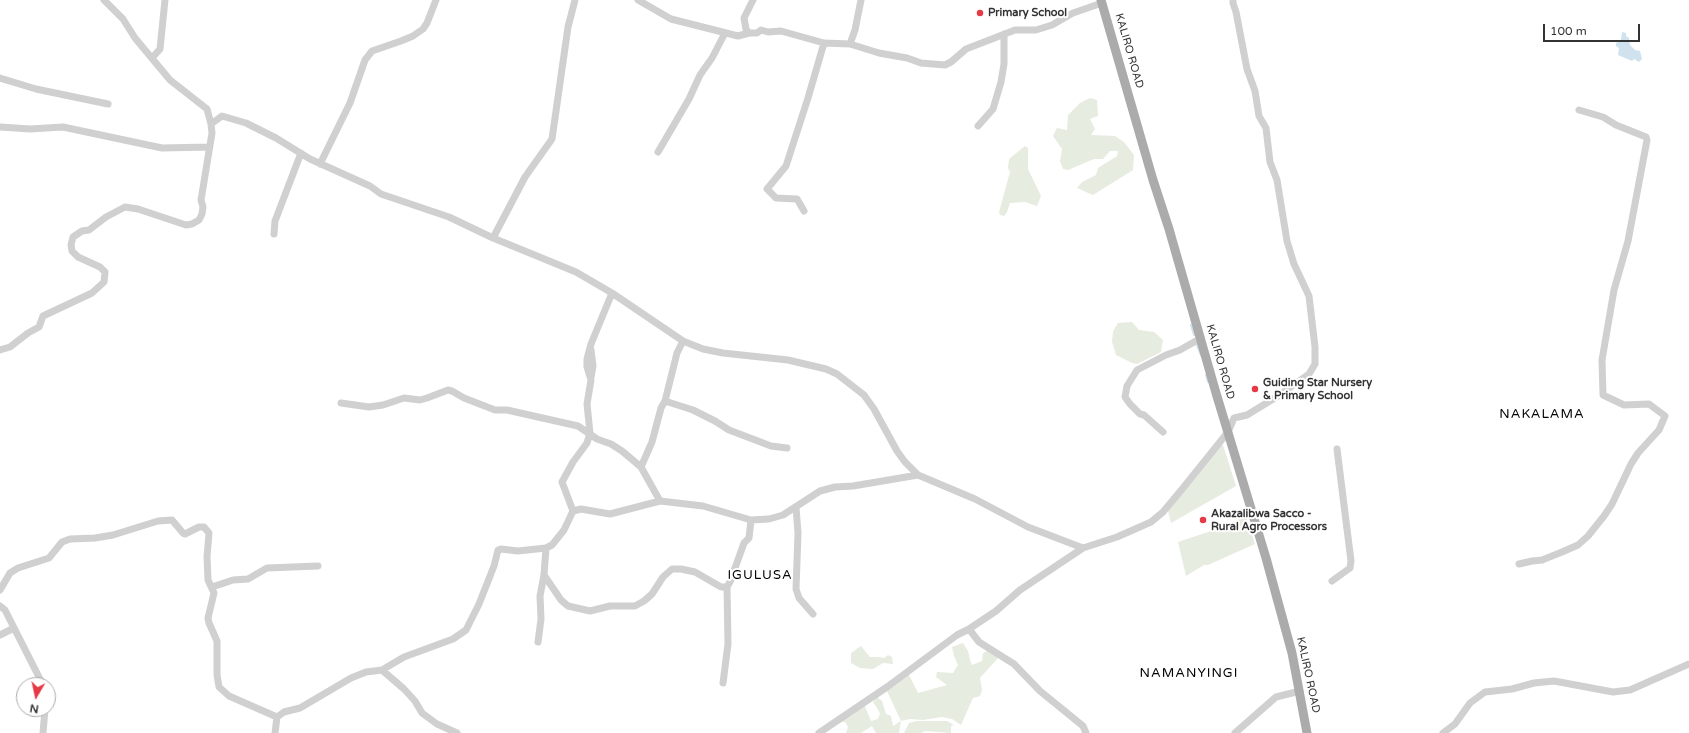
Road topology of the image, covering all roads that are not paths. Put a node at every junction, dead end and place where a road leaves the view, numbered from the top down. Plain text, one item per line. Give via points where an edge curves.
1 (104, 0) edge
2 (165, 0) edge
3 (436, 0) edge
4 (575, 0) edge
5 (638, 0) edge
6 (753, 0) edge
7 (861, 0) edge
8 (1234, 0) edge
9 (1102, 2) edge
10 (725, 33) junction
11 (749, 33) junction
12 (1004, 34) junction
13 (824, 43) junction
14 (850, 44) junction
15 (152, 58) junction
16 (0, 78) edge
17 (108, 104) dead end
18 (207, 109) junction
19 (1580, 110) dead end
20 (222, 116) junction
21 (211, 124) junction
22 (978, 126) dead end
23 (0, 128) edge
24 (209, 147) junction
25 (658, 152) dead end
26 (301, 153) junction
27 (320, 164) junction
28 (804, 211) dead end
29 (274, 234) dead end
30 (493, 238) junction
31 (612, 293) junction
32 (1201, 338) junction
33 (683, 341) junction
34 (0, 350) edge
35 (665, 401) junction
36 (341, 403) dead end
37 (1163, 432) dead end
38 (1228, 432) junction
39 (590, 433) junction
40 (787, 448) dead end
41 (1337, 449) dead end
42 (641, 467) junction
43 (918, 475) junction
44 (660, 501) junction
45 (796, 507) junction
46 (573, 511) junction
47 (751, 520) junction
48 (546, 548) junction
49 (1083, 548) junction
50 (1519, 564) dead end
51 (318, 566) dead end
52 (544, 574) junction
53 (1332, 581) dead end
54 (212, 586) junction
55 (727, 587) junction
56 (0, 590) edge
57 (0, 606) edge
58 (813, 614) dead end
59 (14, 628) junction
60 (969, 629) junction
61 (0, 635) edge
62 (538, 642) dead end
63 (1689, 664) edge
64 (382, 670) junction
65 (38, 677) edge
66 (723, 683) dead end
67 (1300, 691) junction
68 (276, 716) junction
69 (44, 717) edge
70 (43, 733) edge
71 (275, 733) edge
72 (457, 733) edge
73 (820, 733) edge
74 (1086, 733) edge
75 (1235, 733) edge
76 (1307, 733) edge
77 (1443, 733) edge

1 - 15 street
2 - 15 street via 160,49
3 - 27 street via 423,29 413,36 372,51 365,60 350,103
4 - 30 street via 568,28 552,140 525,177
5 - 10 street via 671,19
6 - 11 street via 744,18
7 - 14 street
8 - 38 street via 1247,69 1255,91 1259,116 1266,128 1270,162 1277,180 1287,241 1294,264 1309,296 1315,364 1309,374 1278,396 1246,415 1234,418
9 - 12 street via 1052,25
9 - 32 main road, KALIRO ROAD
10 - 11 street via 738,36
10 - 25 street
11 - 13 street via 761,30 781,31
12 - 14 street via 966,50 945,65 921,63
12 - 22 street via 1001,82 993,109
13 - 14 street
13 - 28 street via 786,166 767,188 776,198 797,199
15 - 18 street via 170,80
16 - 17 street via 36,89
18 - 20 street
18 - 21 street
19 - 50 street via 1603,117 1616,126 1646,137 1647,140 1628,241 1614,290 1602,360 1603,395 1624,404 1649,404 1665,416 1660,430 1631,464 1612,504 1588,536 1578,545 1562,552 1542,560
20 - 21 street
20 - 26 street via 259,128
21 - 24 street
23 - 24 street via 64,127 162,148
24 - 34 street via 200,200 203,207 199,220 186,226 125,207 89,230 82,231 74,237 72,251 78,257 100,267 105,272 104,282 92,293 43,316 39,327 10,347
26 - 27 street
26 - 29 street via 275,221
27 - 30 street via 370,186 381,194 449,217
30 - 31 street via 576,272
31 - 33 street
31 - 39 street via 590,348 587,367 591,380 587,404
32 - 37 street via 1137,370 1127,386 1125,397 1130,404
32 - 38 main road, KALIRO ROAD
33 - 35 street via 677,352
33 - 43 street via 704,349 788,360 837,374 864,395 897,451
35 - 40 street via 693,410 729,430 771,446
35 - 42 street
36 - 39 street via 370,407 404,398 420,400 448,390 495,410 507,410 578,426
38 - 49 street via 1163,512 1151,522 1118,537
38 - 67 main road, KALIRO ROAD via 1266,558
39 - 42 street via 622,451
39 - 46 street via 588,443 562,482
41 - 53 street via 1352,561 1350,568
42 - 44 street
43 - 45 street via 820,491
43 - 49 street via 982,503 1031,529
44 - 46 street via 610,514 581,509
44 - 47 street via 703,506
45 - 47 street via 783,515
45 - 58 street via 796,589 799,598
46 - 48 street via 560,535
47 - 55 street via 749,538 744,543
48 - 52 street
48 - 64 street via 498,550 486,587 466,630 453,639 404,657
49 - 60 street via 1020,590 996,611
51 - 54 street via 268,568 248,579
52 - 55 street via 568,606 590,611 610,606 635,606 652,594 663,577 672,569 695,572 721,587
52 - 62 street via 540,596
54 - 56 street via 208,580 208,529 199,527 185,534 172,520 158,521 113,535 66,540 49,558 10,573
54 - 68 street via 214,593 208,618 217,641 219,687 229,696
55 - 66 street via 728,644
57 - 59 street via 5,610
59 - 61 street
59 - 65 street
60 - 73 street
60 - 74 street via 979,642 1014,664 1040,691 1083,726
63 - 77 street via 1630,690 1609,691 1554,680 1485,692 1470,703 1455,724
64 - 68 street via 366,672 351,678 300,708
64 - 72 street via 408,693 422,713 437,724
67 - 75 street via 1276,697
67 - 76 main road, KALIRO ROAD
68 - 71 street
69 - 70 street

